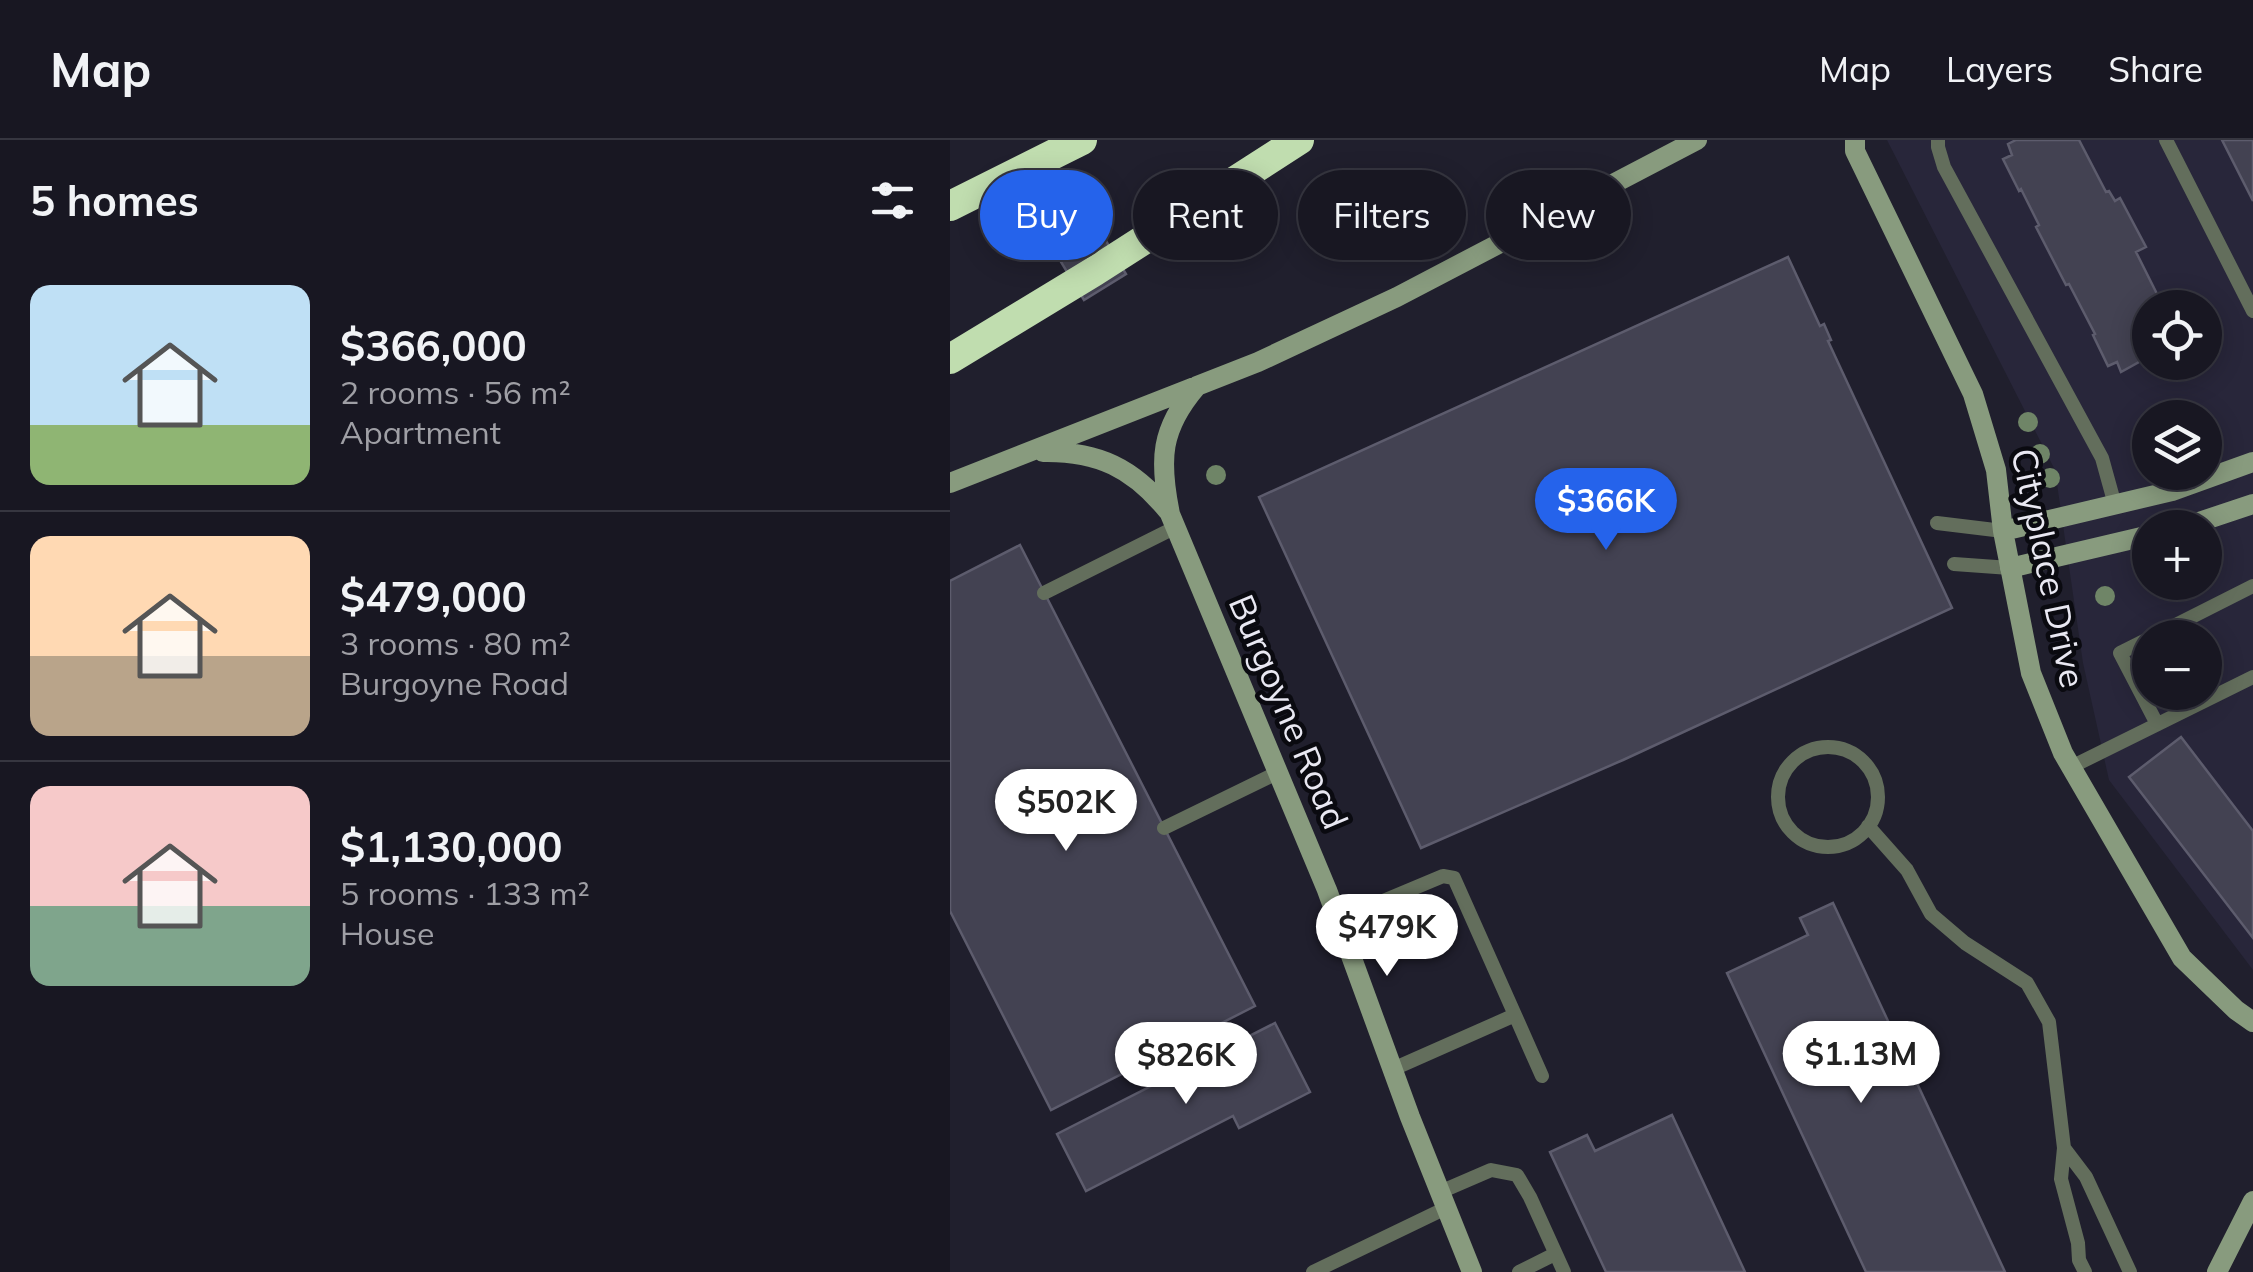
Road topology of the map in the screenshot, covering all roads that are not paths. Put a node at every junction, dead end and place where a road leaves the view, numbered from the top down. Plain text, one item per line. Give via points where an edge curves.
1 (1082, 140) edge
2 (1299, 140) edge
3 (1697, 140) edge
4 (1938, 140) edge
5 (2166, 140) edge
6 (1849, 144) edge
7 (950, 206) edge
8 (2253, 311) edge
9 (950, 359) edge
10 (1197, 386) junction
11 (1007, 460) junction
12 (2253, 462) edge
13 (950, 482) edge
14 (2253, 504) edge
15 (2115, 505) junction
16 (2222, 514) edge
17 (1173, 520) junction
18 (1937, 522) dead end
19 (2004, 531) junction
20 (2132, 539) edge
21 (1954, 564) dead end
22 (2010, 568) junction
23 (2253, 586) edge
24 (1044, 593) dead end
25 (2186, 620) edge
26 (2132, 647) edge
27 (2132, 677) edge
28 (2253, 677) edge
29 (2149, 710) edge
30 (2156, 724) junction
31 (2070, 767) junction
32 (1279, 772) junction
33 (1868, 826) junction
34 (1164, 828) dead end
35 (1338, 920) junction
36 (1515, 1015) junction
37 (2253, 1022) edge
38 (1393, 1068) junction
39 (1542, 1076) dead end
40 (2064, 1148) junction
41 (1443, 1200) junction
42 (2253, 1200) edge
43 (1556, 1254) junction
44 (1313, 1272) edge
45 (1472, 1272) edge
46 (1519, 1272) edge
47 (1564, 1272) edge
48 (2085, 1272) edge
49 (2130, 1272) edge
50 (2218, 1272) edge

1 - 7 highway
2 - 9 highway
3 - 10 street via 1397,297
4 - 15 lane via 1944,167 2102,458
5 - 8 lane
6 - 19 street, Cityplace Drive via 1973,394 1996,470
10 - 11 street
10 - 17 street, Burgoyne Road via 1175,416 1164,452
11 - 13 street
11 - 17 street, Burgoyne Road via 1039,452 1105,460 1134,476
12 - 15 street
14 - 16 street
15 - 19 street
17 - 24 lane
17 - 32 street, Burgoyne Road
18 - 19 lane
19 - 22 street, Cityplace Drive
20 - 22 street
21 - 22 lane
22 - 31 street, Cityplace Drive via 2031,673
23 - 25 lane
26 - 27 lane via 2120,653
28 - 30 lane
29 - 30 lane
30 - 31 lane
31 - 37 street, Cityplace Drive via 2182,958
32 - 34 lane
32 - 35 street, Burgoyne Road
33 - 33 lane via 1857,838 1825,847 1794,833 1778,803 1785,770 1825,746 1856,755 1868,766 1878,796
33 - 40 lane via 1907,870 1931,914 2027,983 2049,1022
35 - 36 lane via 1443,876 1454,878
35 - 38 street, Burgoyne Road
36 - 38 lane
36 - 39 lane
38 - 41 street, Burgoyne Road
40 - 48 lane via 2060,1179
40 - 49 lane via 2086,1176
41 - 43 lane via 1491,1170 1518,1175
41 - 44 lane
41 - 45 street, Burgoyne Road
42 - 50 street
43 - 46 lane
43 - 47 lane

